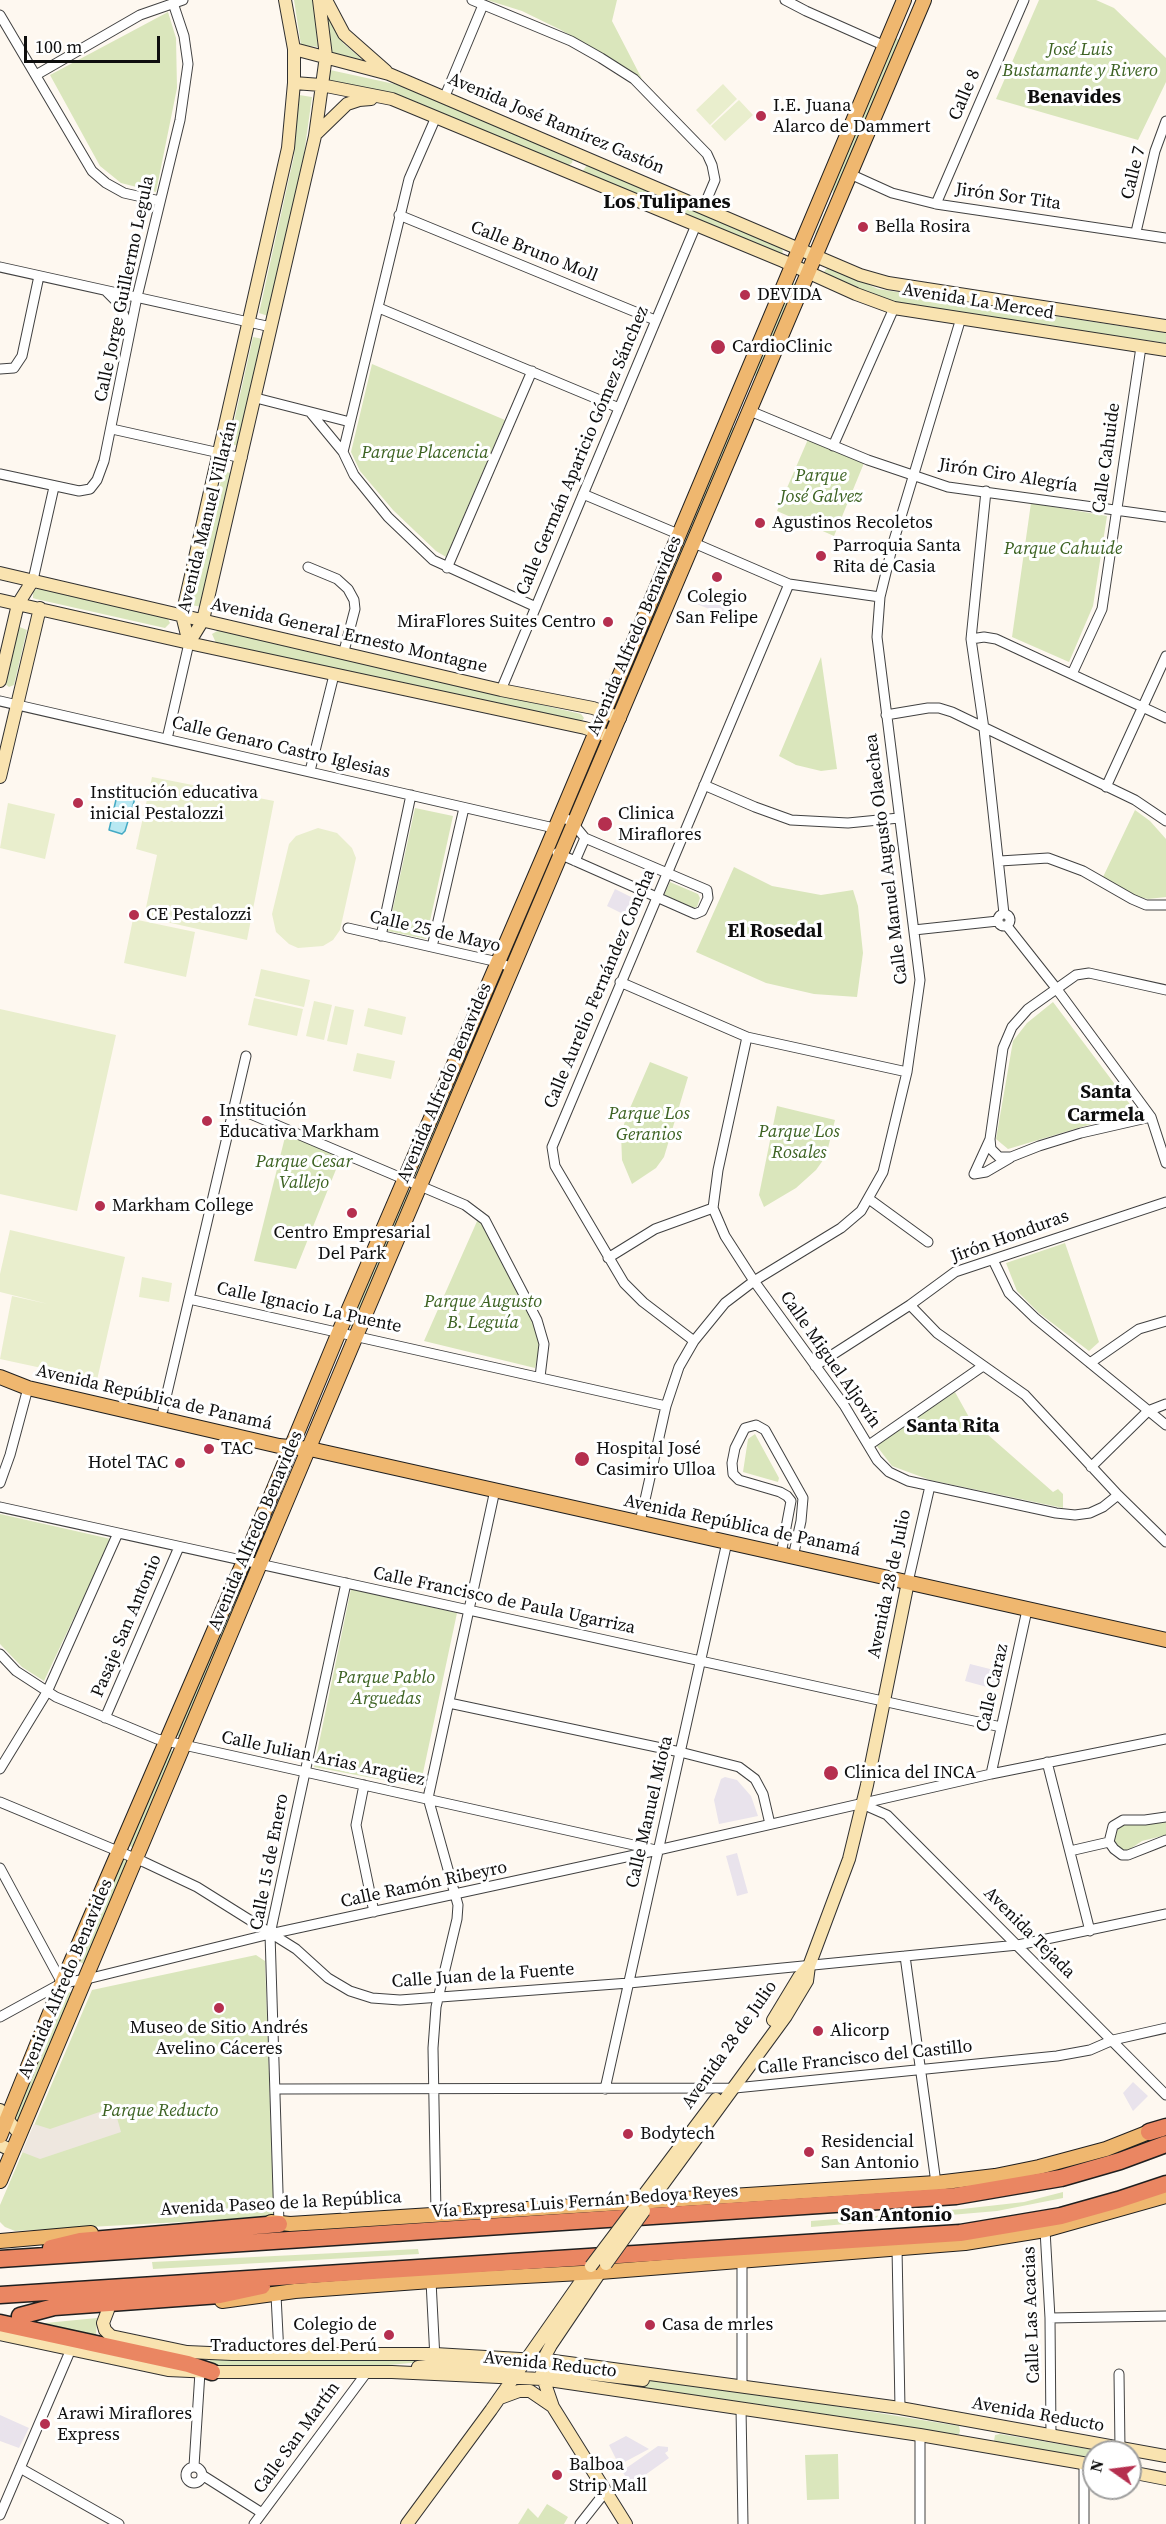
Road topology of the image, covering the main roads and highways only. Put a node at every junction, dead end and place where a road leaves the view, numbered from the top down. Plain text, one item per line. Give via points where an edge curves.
1 (285, 0) edge
2 (319, 0) edge
3 (326, 0) edge
4 (904, 0) edge
5 (924, 0) edge
6 (895, 21) junction
7 (912, 28) junction
8 (294, 49) junction
9 (326, 56) junction
10 (389, 74) junction
11 (294, 83) junction
12 (321, 85) junction
13 (392, 99) junction
14 (315, 136) junction
15 (581, 156) junction
16 (574, 174) junction
17 (799, 247) junction
18 (816, 255) junction
19 (792, 265) junction
20 (808, 273) junction
21 (1166, 326) edge
22 (1166, 350) edge
23 (0, 573) edge
24 (33, 580) junction
25 (0, 600) edge
26 (18, 604) junction
27 (40, 608) junction
28 (182, 615) junction
29 (203, 620) junction
30 (189, 643) junction
31 (0, 681) edge
32 (603, 712) junction
33 (620, 718) junction
34 (595, 731) junction
35 (611, 737) junction
36 (0, 777) edge
37 (5, 1378) edge
38 (292, 1445) junction
39 (310, 1449) junction
40 (908, 1582) junction
41 (1166, 1640) edge
42 (3, 2116) edge
43 (1166, 2127) edge
44 (1149, 2132) joint
45 (20, 2135) junction
46 (0, 2136) edge
47 (1166, 2144) edge
48 (6, 2148) edge
49 (0, 2181) edge
50 (1166, 2184) edge
51 (1166, 2196) edge
52 (642, 2206) junction
53 (279, 2224) junction
54 (4, 2237) edge
55 (7, 2259) edge
56 (596, 2269) junction
57 (286, 2277) junction
58 (0, 2295) edge
59 (108, 2310) junction
60 (7, 2320) edge
61 (0, 2334) edge
62 (435, 2360) junction
63 (531, 2361) junction
64 (206, 2372) junction
65 (392, 2372) junction
66 (661, 2374) junction
67 (513, 2377) junction
68 (538, 2377) junction
69 (499, 2398) junction
70 (553, 2407) junction
71 (982, 2423) junction
72 (977, 2445) junction
73 (1166, 2456) edge
74 (1082, 2463) edge
75 (1142, 2474) edge
76 (1166, 2479) edge
77 (407, 2524) edge
78 (626, 2524) edge

1 - 8 main road, Avenida Manuel Villarán
2 - 9 main road, Avenida Manuel Villarán
3 - 10 main road via 344,34
4 - 6 main road, Avenida Alfredo Benavides
5 - 7 main road, Avenida Alfredo Benavides
6 - 7 main road
6 - 17 main road, Avenida Alfredo Benavides
7 - 18 main road, Avenida Alfredo Benavides
8 - 9 main road, Avenida José Ramírez Gastón
8 - 11 main road, Avenida Manuel Villarán
9 - 10 main road, Avenida José Ramírez Gastón
9 - 12 main road, Avenida Manuel Villarán
10 - 15 main road, Avenida José Ramírez Gastón
11 - 12 main road
11 - 28 main road, Avenida Manuel Villarán via 288,148
12 - 13 main road
12 - 14 main road, Avenida Manuel Villarán
13 - 14 main road via 352,102
13 - 16 main road
14 - 29 main road, Avenida Manuel Villarán
15 - 16 main road
15 - 17 main road, Avenida José Ramírez Gastón
16 - 19 main road
17 - 18 main road, Avenida La Merced
17 - 19 main road, Avenida Alfredo Benavides
18 - 20 main road, Avenida Alfredo Benavides
18 - 21 main road, Avenida La Merced via 888,283
19 - 20 main road, Avenida La Merced
19 - 32 main road, Avenida Alfredo Benavides
20 - 22 main road, Avenida La Merced via 894,308
20 - 33 main road, Avenida Alfredo Benavides
23 - 24 main road, Avenida General Ernesto Montagne
24 - 26 main road
24 - 28 main road, Avenida General Ernesto Montagne
25 - 26 main road
26 - 27 main road
26 - 31 main road
27 - 30 main road
27 - 36 main road
28 - 29 main road, Avenida General Ernesto Montagne
28 - 30 main road, Avenida Manuel Villarán
29 - 30 main road, Avenida Manuel Villarán
29 - 32 main road, Avenida General Ernesto Montagne
30 - 34 main road
32 - 33 main road, Avenida General Ernesto Montagne
32 - 34 main road, Avenida Alfredo Benavides
33 - 35 main road, Avenida Alfredo Benavides
34 - 35 main road
34 - 38 main road, Avenida Alfredo Benavides
35 - 39 main road, Avenida Alfredo Benavides
37 - 38 main road, Avenida República de Panamá via 28,1388
37 - 38 main road, Avenida República de Panamá via 27,1379 163,1410
38 - 39 main road, Avenida República de Panamá
38 - 42 main road, Avenida Alfredo Benavides
39 - 40 main road, Avenida República de Panamá
39 - 45 main road, Avenida Alfredo Benavides
40 - 41 main road, Avenida República de Panamá
40 - 52 main road, Avenida 28 de Julio via 846,1870 809,1966 729,2088
42 - 45 main road
42 - 46 main road, Avenida Alfredo Benavides
43 - 44 highway
44 - 52 main road, Avenida Paseo de la República via 1106,2149 995,2176
45 - 48 main road, Avenida Alfredo Benavides
47 - 55 highway, Vía Expresa Luis Fernán Bedoya Reyes via 1061,2178 956,2196
48 - 49 main road, Avenida Alfredo Benavides
50 - 57 highway via 1061,2216 960,2233
51 - 56 main road via 1045,2230 965,2243
52 - 53 main road, Avenida Paseo de la República
52 - 56 main road, Avenida 28 de Julio, bridge
53 - 54 main road, Avenida Paseo de la República via 265,2220
53 - 55 highway via 80,2241
56 - 59 main road via 296,2291
56 - 63 main road, Avenida 28 de Julio
56 - 63 main road, Avenida 28 de Julio via 551,2345
57 - 58 highway
57 - 60 highway via 220,2295 63,2306
59 - 60 main road
59 - 62 main road, Avenida Reducto via 103,2323 111,2336 187,2352
60 - 64 highway via 188,2364
61 - 64 main road, Avenida Reducto via 168,2370
62 - 63 main road, Avenida Reducto
62 - 65 main road
63 - 66 main road, Avenida Reducto
63 - 67 main road, Avenida 28 de Julio
63 - 68 main road
64 - 65 main road, Avenida Reducto
65 - 67 main road, Avenida Reducto
66 - 68 main road via 643,2380 575,2372
66 - 71 main road, Avenida Reducto
67 - 68 main road, Avenida Reducto
67 - 69 main road, Avenida 28 de Julio
68 - 69 main road via 513,2386
68 - 70 main road
68 - 72 main road, Avenida Reducto
69 - 70 main road via 530,2391
69 - 77 main road, Avenida 28 de Julio
70 - 78 main road
71 - 72 main road
71 - 73 main road, Avenida Reducto
72 - 74 main road, Avenida Reducto
75 - 76 main road

